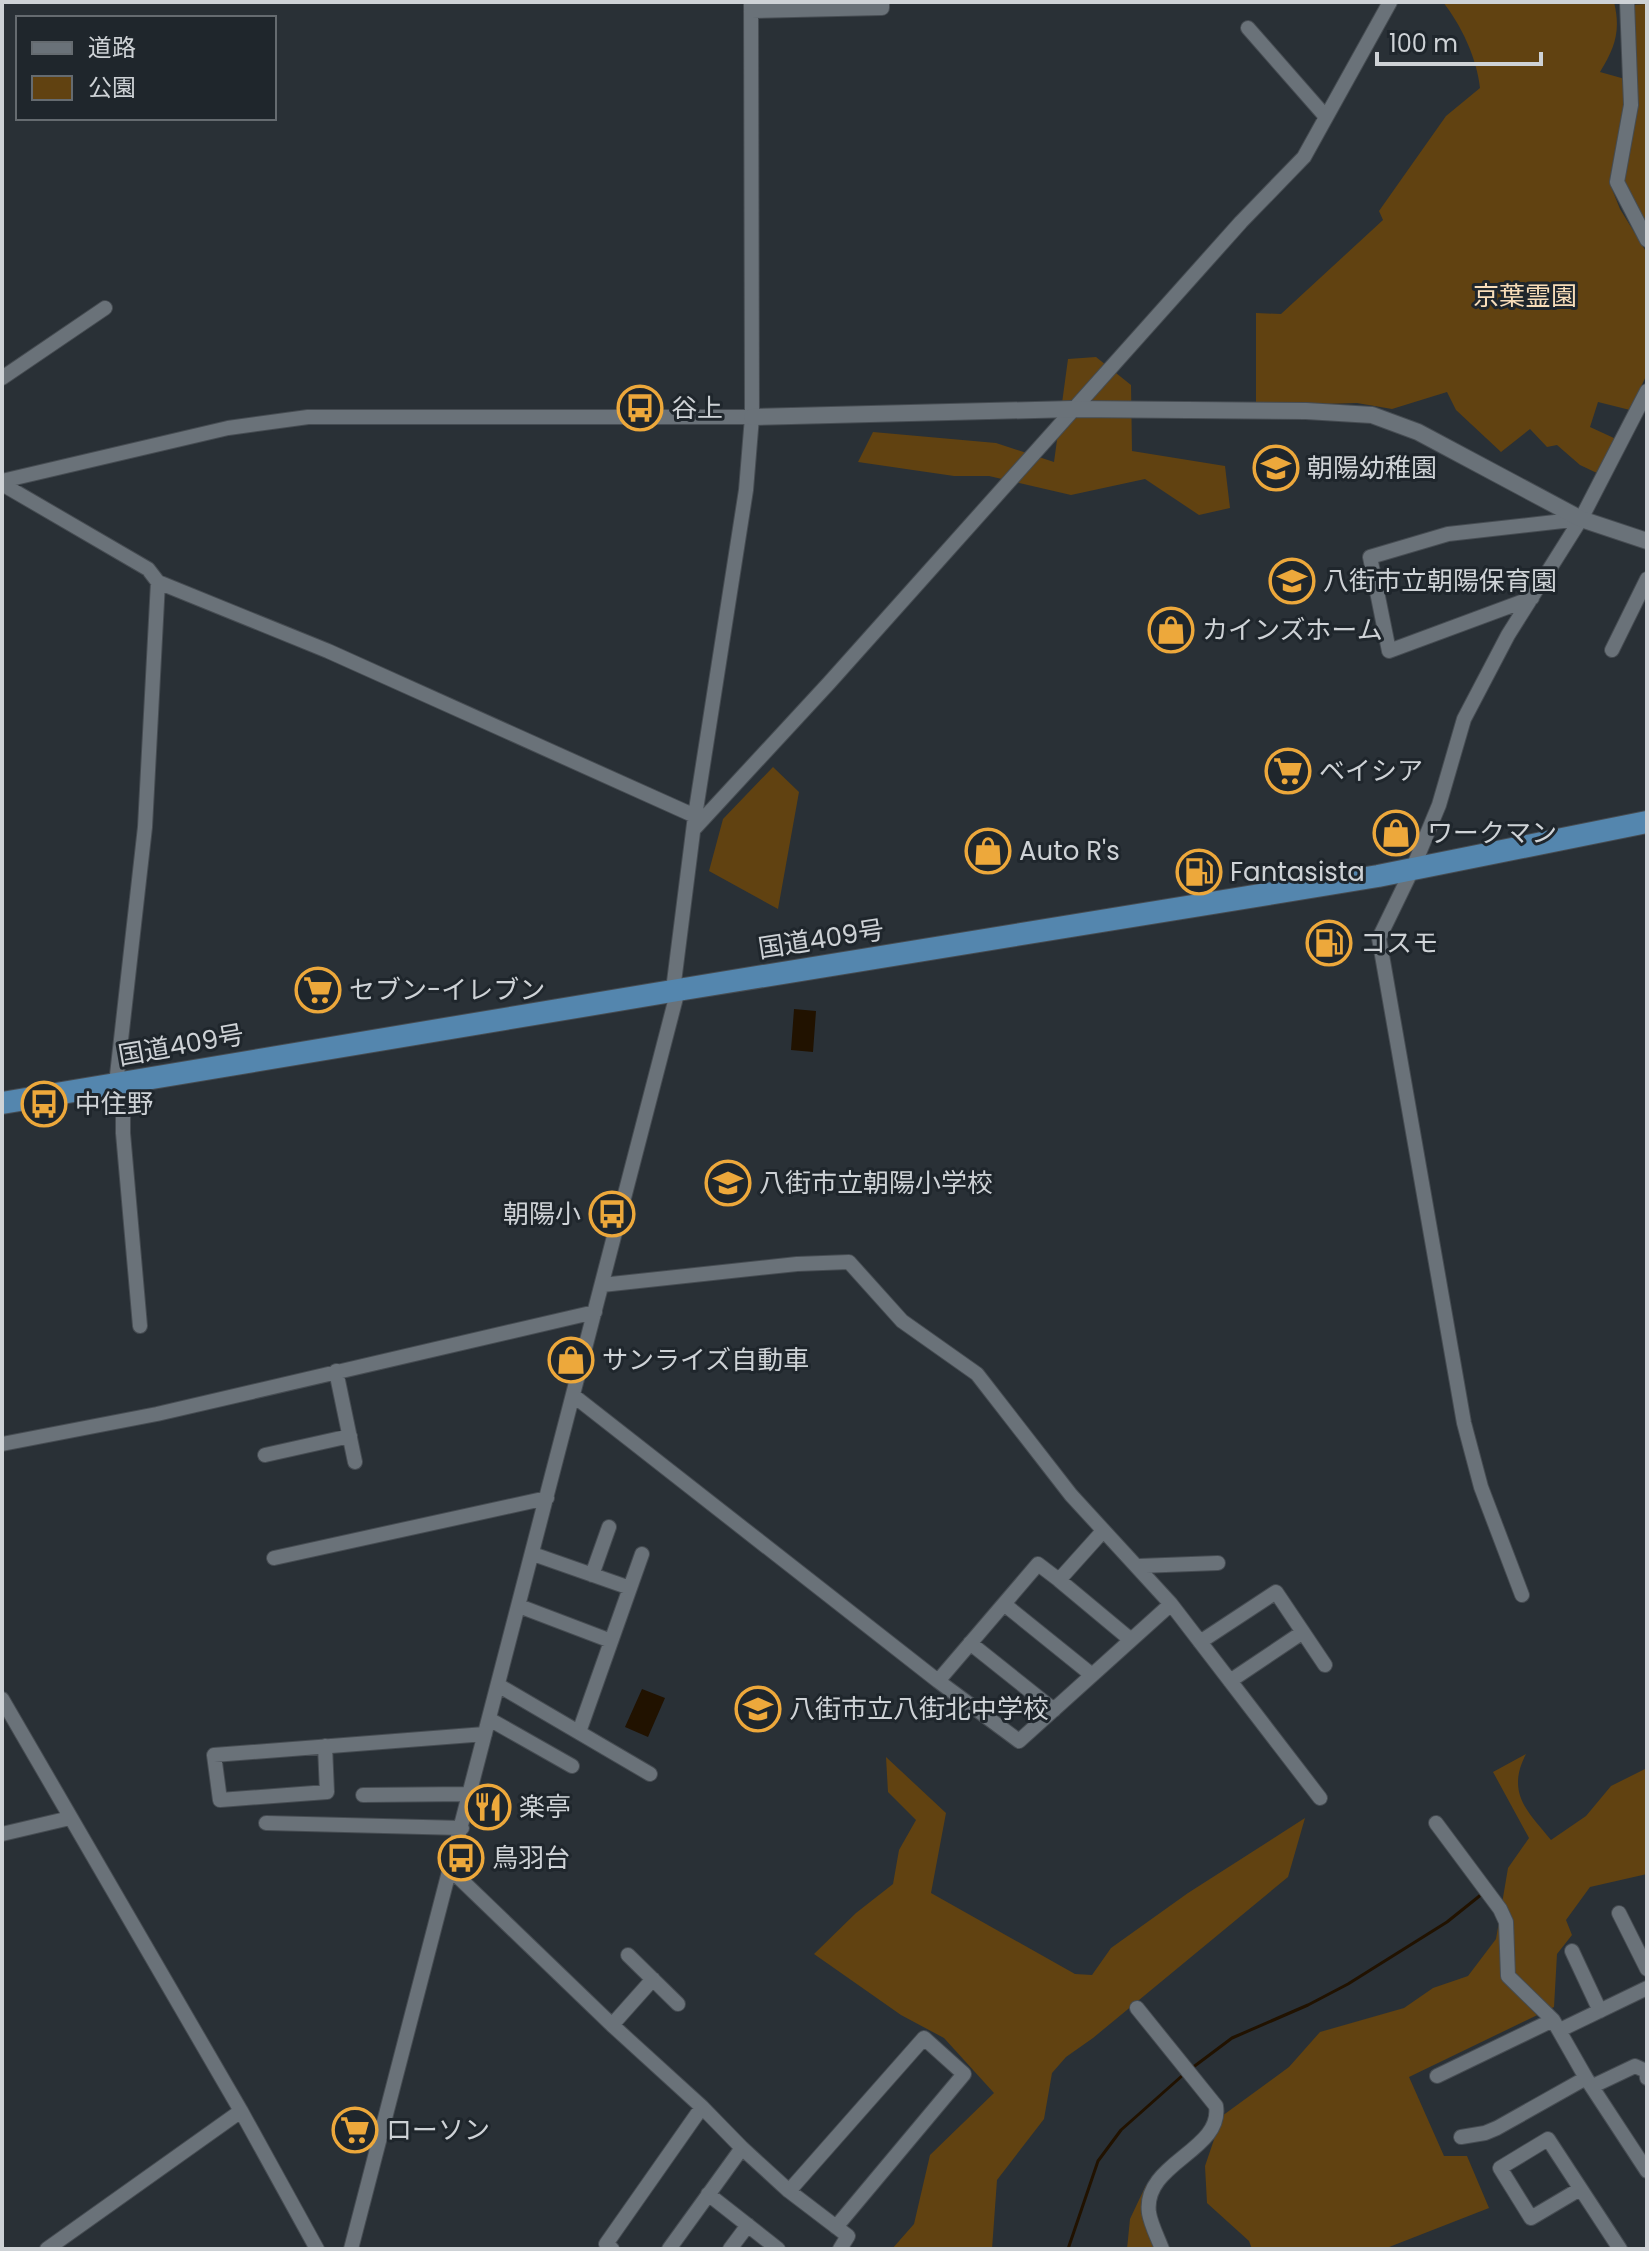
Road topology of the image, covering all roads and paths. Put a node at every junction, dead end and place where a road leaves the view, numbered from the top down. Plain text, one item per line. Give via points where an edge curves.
1 (882, 2) edge
2 (1390, 2) edge
3 (1629, 2) edge
4 (751, 6) edge
5 (1248, 28) dead end
6 (1326, 117) junction
7 (1647, 240) edge
8 (105, 308) dead end
9 (2, 378) edge
10 (1647, 391) edge
11 (1073, 409) junction
12 (752, 417) junction
13 (2, 483) edge
14 (1581, 519) junction
15 (1647, 541) edge
16 (1647, 579) edge
17 (158, 582) junction
18 (1532, 598) junction
19 (1612, 650) dead end
20 (695, 822) junction
21 (1647, 822) edge
22 (1412, 870) junction
23 (676, 990) junction
24 (119, 1084) junction
25 (2, 1103) edge
26 (602, 1285) junction
27 (595, 1312) junction
28 (140, 1326) dead end
29 (336, 1371) junction
30 (574, 1396) junction
31 (350, 1436) junction
32 (2, 1444) edge
33 (265, 1455) dead end
34 (355, 1462) dead end
35 (547, 1498) junction
36 (609, 1527) dead end
37 (1103, 1531) junction
38 (533, 1554) junction
39 (642, 1554) dead end
40 (274, 1558) dead end
41 (1218, 1563) dead end
42 (1139, 1566) junction
43 (592, 1575) junction
44 (1059, 1580) junction
45 (630, 1588) junction
46 (1522, 1595) dead end
47 (1004, 1604) junction
48 (1171, 1604) junction
49 (519, 1606) junction
50 (1303, 1632) junction
51 (1131, 1640) junction
52 (611, 1641) junction
53 (1200, 1642) junction
54 (970, 1643) junction
55 (1325, 1665) dead end
56 (1092, 1675) junction
57 (938, 1681) junction
58 (1230, 1681) junction
59 (498, 1685) junction
60 (2, 1699) edge
61 (1054, 1710) junction
62 (487, 1727) junction
63 (579, 1732) junction
64 (325, 1746) junction
65 (572, 1766) dead end
66 (650, 1774) dead end
67 (470, 1794) junction
68 (363, 1795) dead end
69 (1320, 1798) dead end
70 (70, 1818) junction
71 (266, 1823) dead end
72 (1436, 1823) dead end
73 (462, 1828) junction
74 (2, 1834) edge
75 (451, 1870) junction
76 (1619, 1913) dead end
77 (1572, 1951) dead end
78 (628, 1955) dead end
79 (1647, 1969) edge
80 (653, 1979) junction
81 (1647, 1988) edge
82 (678, 2004) dead end
83 (1137, 2008) dead end
84 (1600, 2011) junction
85 (612, 2025) junction
86 (1557, 2025) junction
87 (1437, 2076) dead end
88 (1647, 2078) edge
89 (1590, 2082) junction
90 (702, 2107) junction
91 (241, 2111) junction
92 (1461, 2137) dead end
93 (742, 2148) junction
94 (1646, 2169) edge
95 (1580, 2189) junction
96 (789, 2191) junction
97 (708, 2194) junction
98 (748, 2225) junction
99 (836, 2227) junction
100 (47, 2249) edge
101 (317, 2249) edge
102 (351, 2249) edge
103 (612, 2249) edge
104 (669, 2249) edge
105 (730, 2249) edge
106 (778, 2249) edge
107 (840, 2249) edge
108 (1162, 2249) edge
109 (1620, 2249) edge

1 - 4 street via 882,8
2 - 6 street
3 - 7 street via 1631,105 1617,182
4 - 12 street
5 - 6 street
6 - 11 street via 1304,157
8 - 9 street
10 - 14 street
11 - 12 street
11 - 14 street via 1372,415 1418,432
11 - 20 street via 829,683
12 - 13 street via 308,417 228,428
12 - 20 street via 746,490
13 - 17 street via 148,569
14 - 15 street
14 - 18 street
14 - 18 street via 1448,534 1370,557 1389,651
16 - 19 street
17 - 20 street via 328,651
17 - 24 street via 145,827
18 - 22 street via 1464,719 1439,805
20 - 23 street
21 - 22 highway, 国道409号
22 - 23 highway, 国道409号
22 - 46 street via 1379,938 1464,1423 1481,1487
23 - 24 highway, 国道409号
23 - 26 street
24 - 25 highway, 国道409号
24 - 28 street
26 - 27 street
26 - 37 street via 849,1262 902,1321 977,1374
27 - 29 street
27 - 30 street
29 - 31 street
29 - 32 street
30 - 35 street
30 - 57 street
31 - 33 street
31 - 34 street
35 - 38 street
35 - 40 street
36 - 43 street
37 - 42 street
37 - 44 street
38 - 43 street
38 - 49 street
39 - 45 street
41 - 42 street
42 - 48 street
43 - 45 street
44 - 47 street via 1038,1564
44 - 51 street
45 - 52 street
47 - 54 street
47 - 56 street
48 - 51 street
48 - 53 street
49 - 52 street
49 - 59 street
50 - 53 street via 1276,1592
50 - 55 street
50 - 58 street
51 - 56 street
52 - 63 street
53 - 58 street
54 - 57 street
54 - 61 street
56 - 61 street
57 - 61 street via 1019,1741
58 - 69 street
59 - 62 street
59 - 63 street
60 - 70 street
62 - 64 street
62 - 65 street
62 - 67 street
63 - 66 street
64 - 64 street via 327,1792 220,1800 214,1755
67 - 68 street
67 - 73 street
70 - 74 street
70 - 91 street
71 - 73 street
72 - 86 street via 1506,1922 1508,1976
73 - 75 street
75 - 85 street
75 - 102 street
76 - 79 street
77 - 84 street
78 - 80 street
80 - 82 street
80 - 85 street
81 - 84 street
83 - 108 street via 1216,2106 1218,2116 1211,2132 1153,2189 1149,2215
84 - 86 street
85 - 90 street
86 - 87 street
86 - 89 street
88 - 89 street via 1646,2071 1635,2066
89 - 92 street via 1497,2128
89 - 94 street
90 - 93 street
90 - 103 street via 606,2244
91 - 100 street
91 - 101 street
93 - 96 street
93 - 97 street
95 - 95 street via 1548,2139 1500,2168 1531,2218
95 - 109 street
96 - 99 street
96 - 99 street via 924,2038 964,2074
97 - 98 street
97 - 104 street
98 - 105 street
98 - 106 street
99 - 107 street via 848,2236

